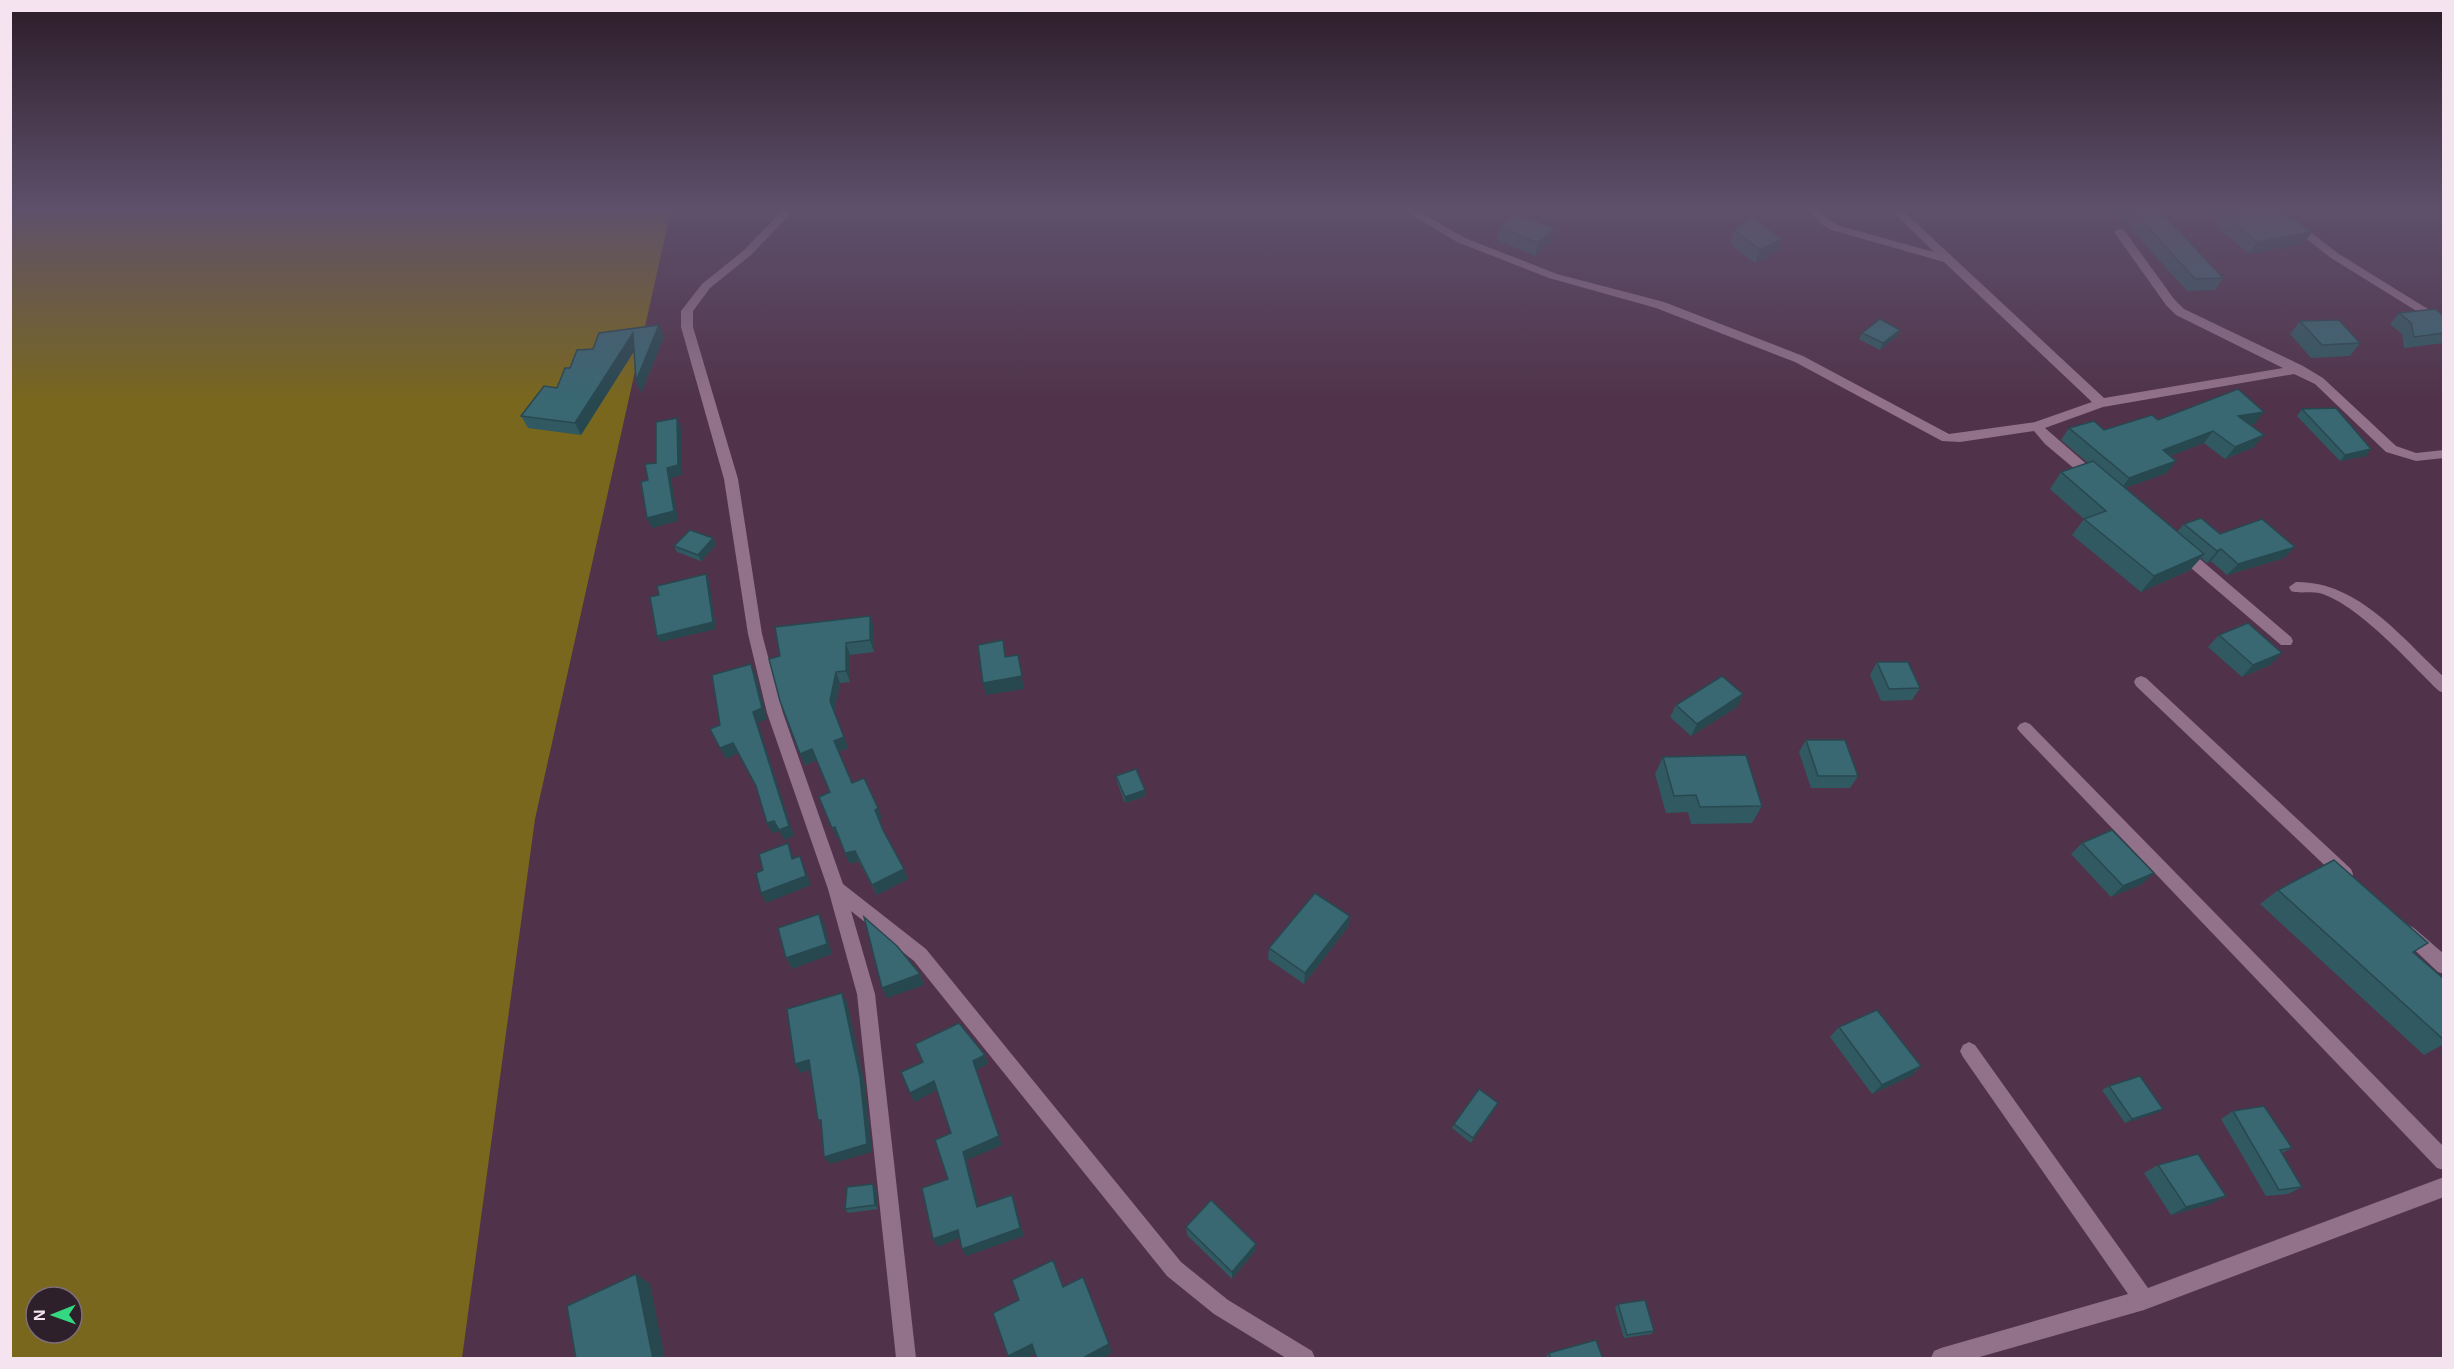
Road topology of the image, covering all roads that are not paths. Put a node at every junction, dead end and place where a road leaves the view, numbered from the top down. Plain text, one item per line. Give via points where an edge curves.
1 (723, 272) edge
2 (1542, 272) edge
3 (1961, 272) edge
4 (2148, 272) edge
5 (2361, 272) edge
6 (2444, 324) edge
7 (2299, 369) junction
8 (2101, 403) junction
9 (2037, 426) junction
10 (2444, 454) edge
11 (2105, 487) edge
12 (2169, 541) edge
13 (2296, 586) dead end
14 (2286, 641) dead end
15 (2141, 682) dead end
16 (2444, 687) edge
17 (2025, 728) dead end
18 (2357, 885) edge
19 (836, 889) junction
20 (2400, 926) edge
21 (2444, 966) edge
22 (1970, 1051) dead end
23 (2444, 1161) edge
24 (2444, 1187) edge
25 (2144, 1300) junction
26 (906, 1359) edge
27 (1305, 1359) edge
28 (1941, 1359) edge

1 - 19 street via 705,286 687,311 687,327 731,478 756,634 775,713
2 - 9 street via 1660,305 1799,358 1947,438
3 - 8 street
4 - 7 street via 2180,312
5 - 6 street
7 - 8 street
7 - 10 street via 2319,381 2391,449 2416,457
8 - 9 street
9 - 11 street
12 - 14 street
13 - 16 street via 2323,588 2344,599 2392,637
15 - 18 street
17 - 23 street
19 - 26 street via 866,994
19 - 27 street via 920,955 1174,1269 1221,1307
20 - 21 street
22 - 25 street
24 - 25 street
25 - 28 street

